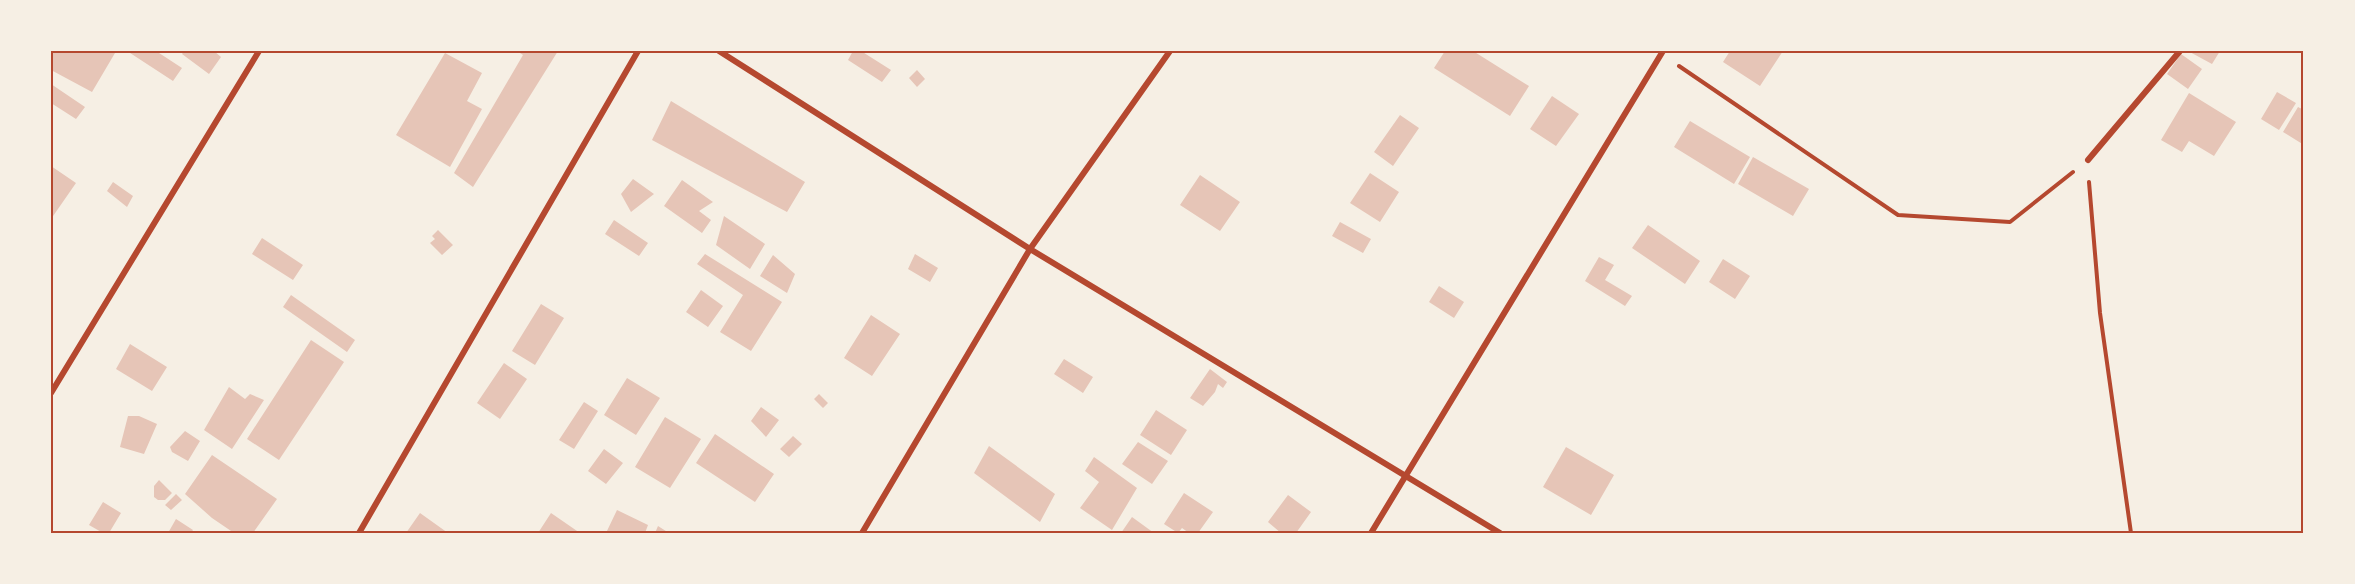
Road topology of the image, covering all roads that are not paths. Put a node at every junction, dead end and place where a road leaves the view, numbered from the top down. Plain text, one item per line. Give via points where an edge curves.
1 (259, 51) edge
2 (638, 51) edge
3 (719, 51) edge
4 (1170, 51) edge
5 (2180, 51) edge
6 (1660, 52) edge
7 (2088, 160) road end
8 (1030, 249) junction
9 (51, 393) edge
10 (1406, 476) junction
11 (358, 533) edge
12 (862, 533) edge
13 (1371, 533) edge
14 (1500, 533) edge

1 - 9 street
2 - 11 street
3 - 8 street
4 - 8 street
5 - 7 street
6 - 10 street
8 - 10 street
8 - 12 street
10 - 13 street
10 - 14 street

